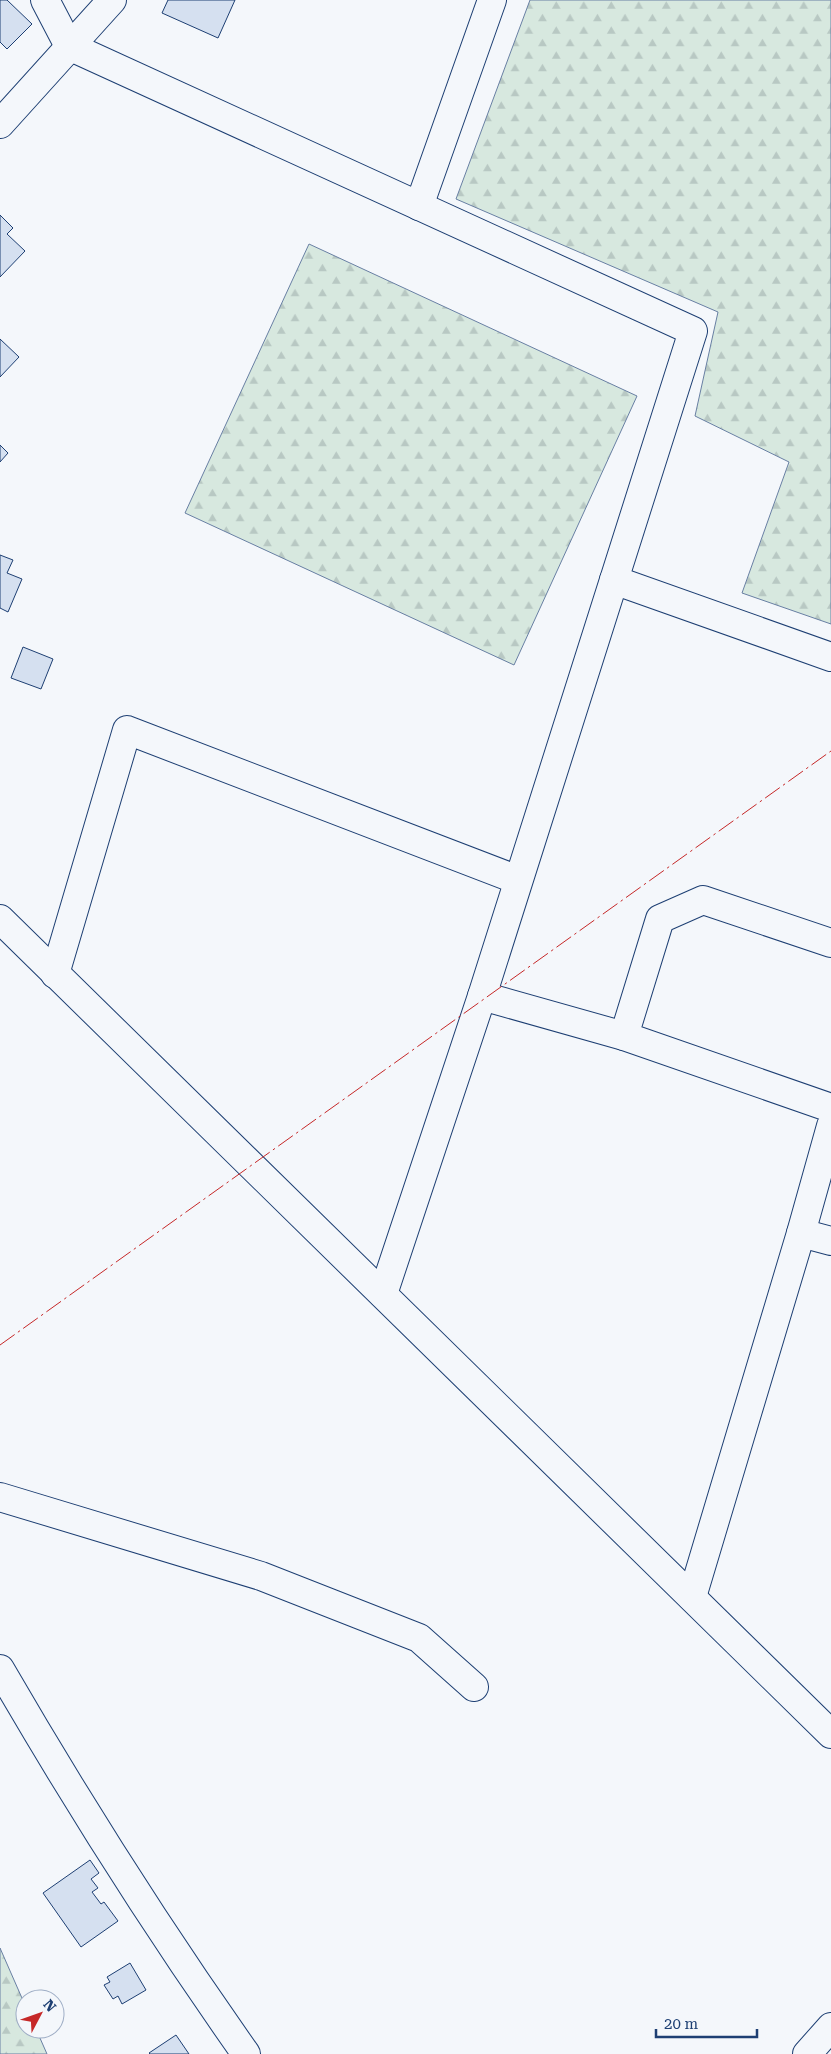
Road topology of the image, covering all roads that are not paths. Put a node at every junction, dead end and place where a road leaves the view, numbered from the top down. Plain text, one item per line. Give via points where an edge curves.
1 (45, 0) edge
2 (112, 0) edge
3 (492, 0) edge
4 (69, 46) junction
5 (0, 124) edge
6 (419, 206) junction
7 (614, 580) junction
8 (831, 657) edge
9 (518, 880) junction
10 (0, 919) edge
11 (831, 943) edge
12 (56, 974) junction
13 (482, 996) junction
14 (624, 1036) junction
15 (831, 1108) edge
16 (831, 1126) edge
17 (801, 1232) junction
18 (831, 1241) edge
19 (383, 1294) junction
20 (0, 1497) edge
21 (692, 1597) junction
22 (0, 1669) edge
23 (474, 1687) dead end
24 (831, 1734) edge
25 (831, 2027) edge
26 (246, 2054) edge
27 (807, 2054) edge

1 - 4 street
2 - 4 street
3 - 6 street
4 - 5 street
4 - 6 street
6 - 7 street via 693,331
7 - 8 street
7 - 9 street
9 - 12 street via 127,730
9 - 13 street
10 - 12 street
11 - 14 street via 703,900 660,919
12 - 19 street
13 - 14 street
13 - 19 street
14 - 15 street
16 - 17 street
17 - 18 street
17 - 21 street
19 - 21 street
20 - 23 street via 261,1576 419,1638
21 - 24 street
22 - 26 street via 137,1896
25 - 27 street

